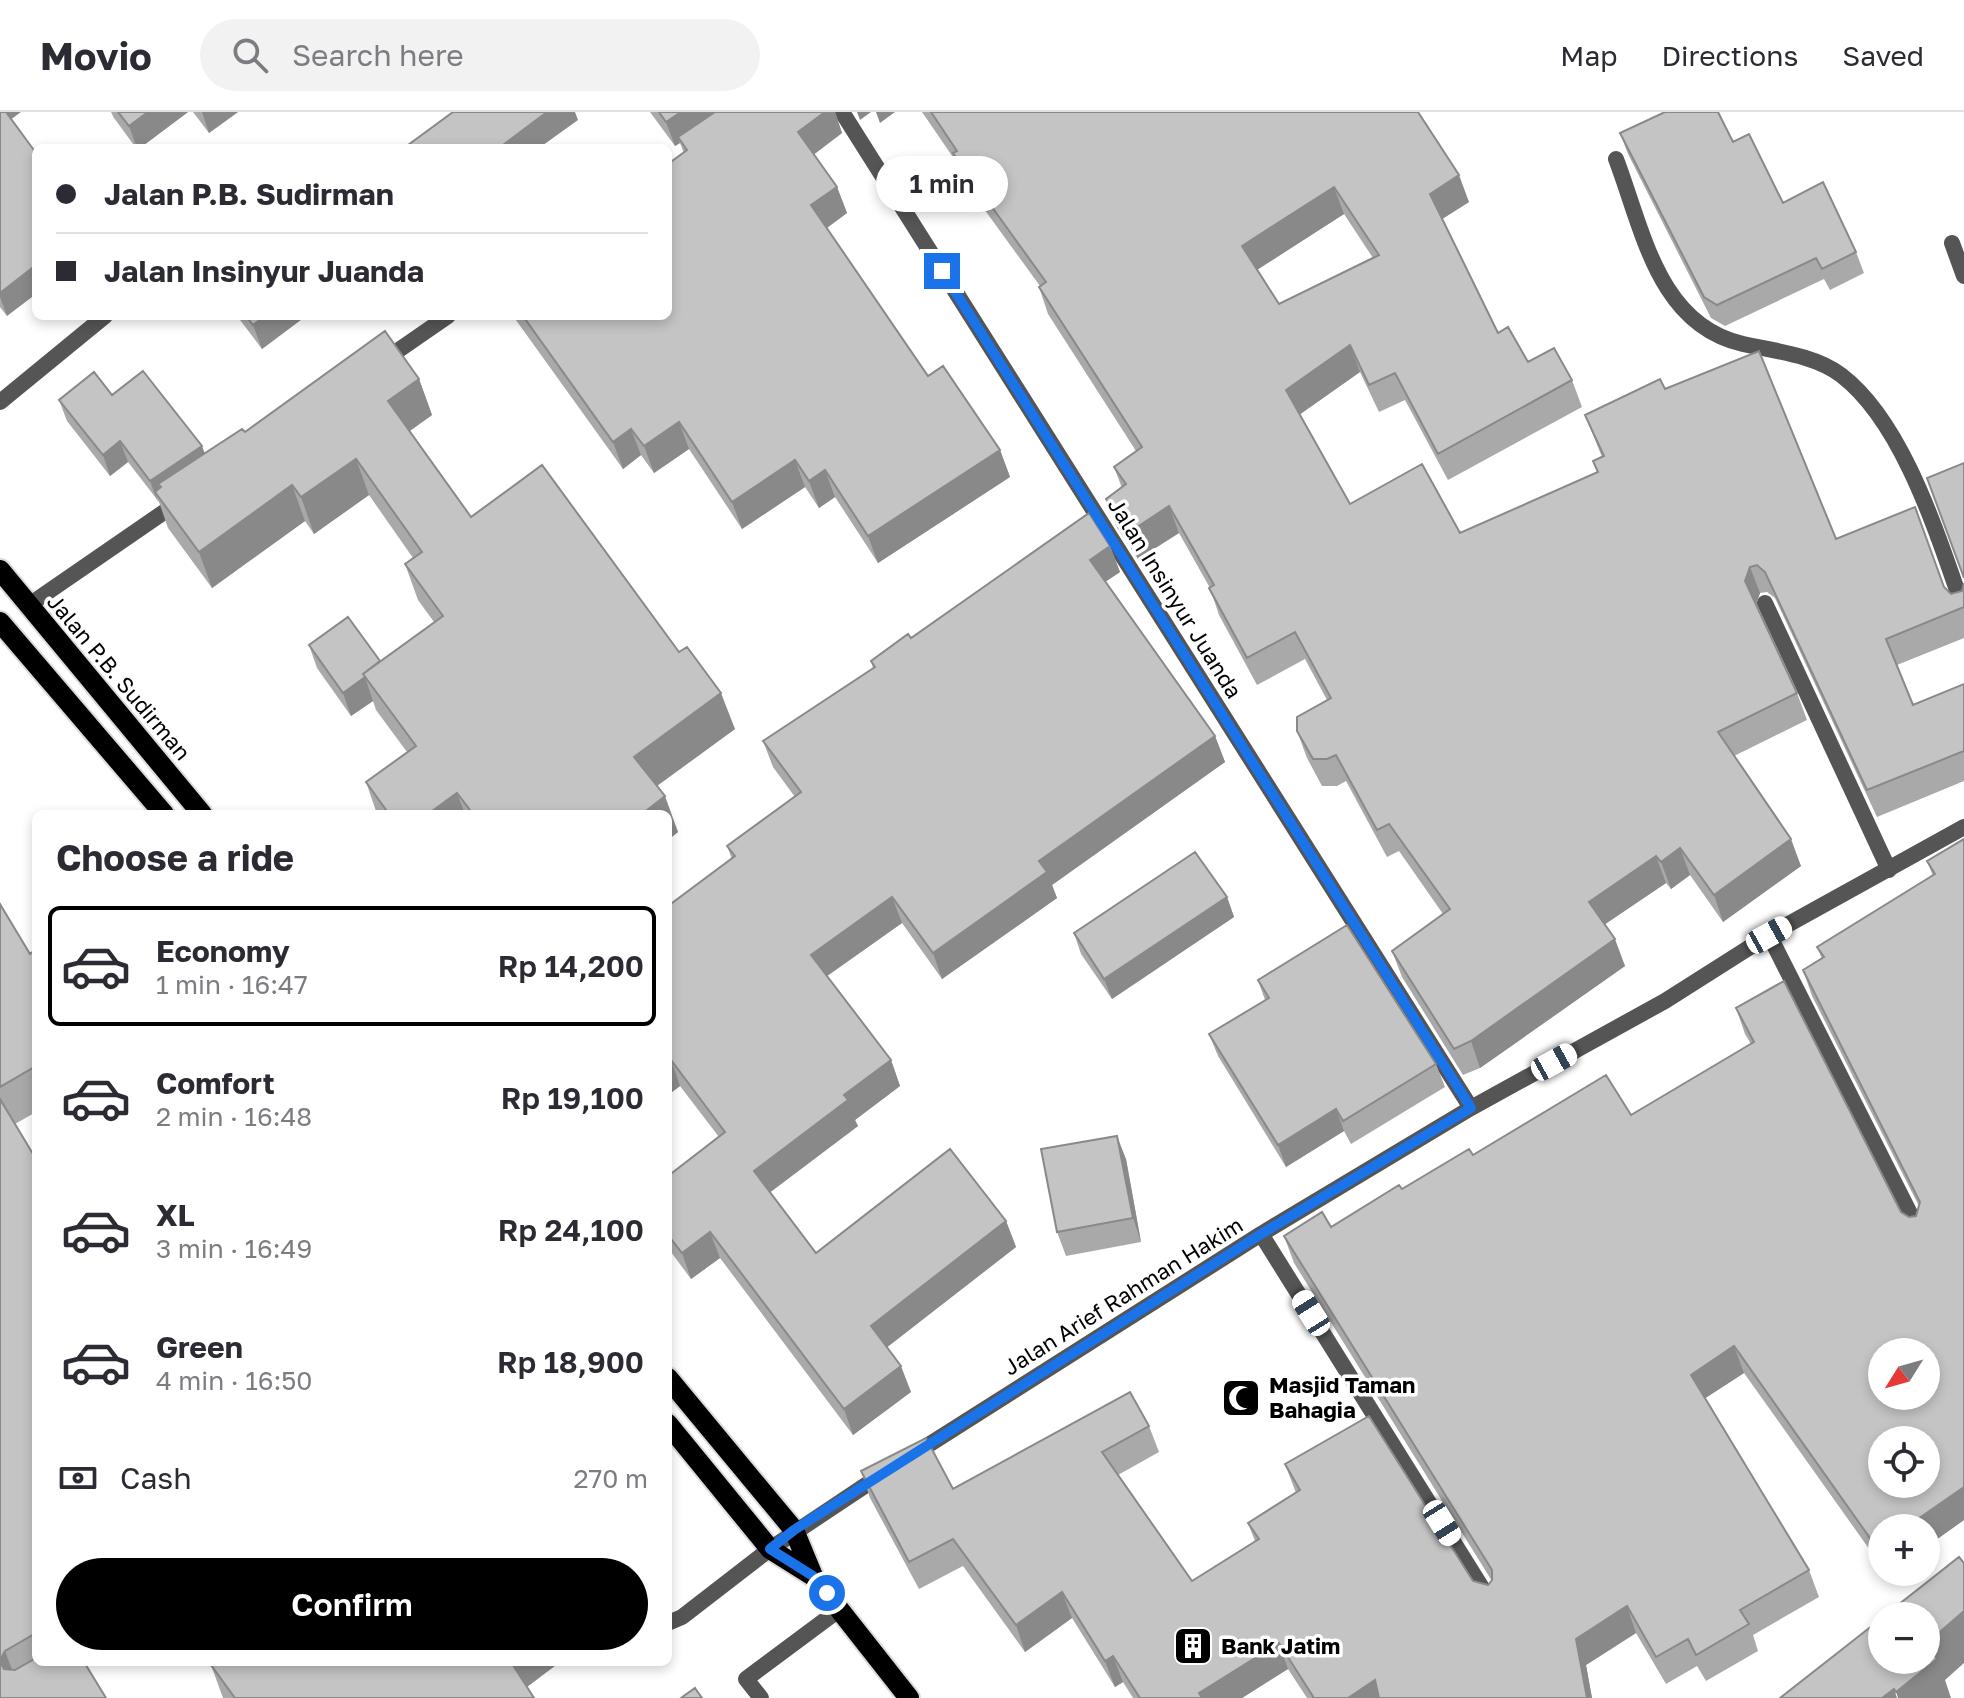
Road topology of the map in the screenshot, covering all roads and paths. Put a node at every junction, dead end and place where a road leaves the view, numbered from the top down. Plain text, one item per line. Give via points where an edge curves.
1 (842, 112) edge
2 (1616, 159) dead end
3 (1952, 243) dead end
4 (1964, 276) edge
5 (100, 320) edge
6 (442, 320) edge
7 (370, 370) edge
8 (0, 402) edge
9 (199, 488) edge
10 (0, 570) edge
11 (1765, 603) edge
12 (29, 605) junction
13 (1964, 610) edge
14 (0, 622) edge
15 (161, 810) edge
16 (199, 810) edge
17 (1963, 830) edge
18 (1889, 870) junction
19 (1769, 935) junction
20 (1471, 1108) junction
21 (1920, 1233) edge
22 (1261, 1234) junction
23 (672, 1383) edge
24 (672, 1429) edge
25 (794, 1530) junction
26 (770, 1549) junction
27 (813, 1576) junction
28 (1492, 1602) edge
29 (840, 1609) junction
30 (672, 1621) edge
31 (761, 1698) edge
32 (909, 1698) edge

1 - 20 street, Jalan Insinyur Juanda
2 - 13 street via 1663,283 1678,307 1697,325 1726,340 1801,357 1839,373 1863,394 1883,421 1919,493
3 - 4 street
5 - 8 street
6 - 7 street
9 - 12 street
10 - 12 main road, Jalan P.B. Sudirman
11 - 18 street
12 - 16 main road, Jalan P.B. Sudirman
14 - 15 main road
17 - 18 street, Jalan Arief Rahman Hakim
18 - 19 street, Jalan Arief Rahman Hakim
19 - 20 street, Jalan Arief Rahman Hakim via 1665,1001
19 - 21 street
20 - 22 street, Jalan Arief Rahman Hakim
22 - 25 street, Jalan Arief Rahman Hakim
22 - 28 street
23 - 25 main road
24 - 26 main road
25 - 26 street, Jalan Arief Rahman Hakim
25 - 27 main road
26 - 27 main road
26 - 30 street, Jalan Arief Rahman Hakim
27 - 29 main road
29 - 31 street via 746,1679
29 - 32 main road

